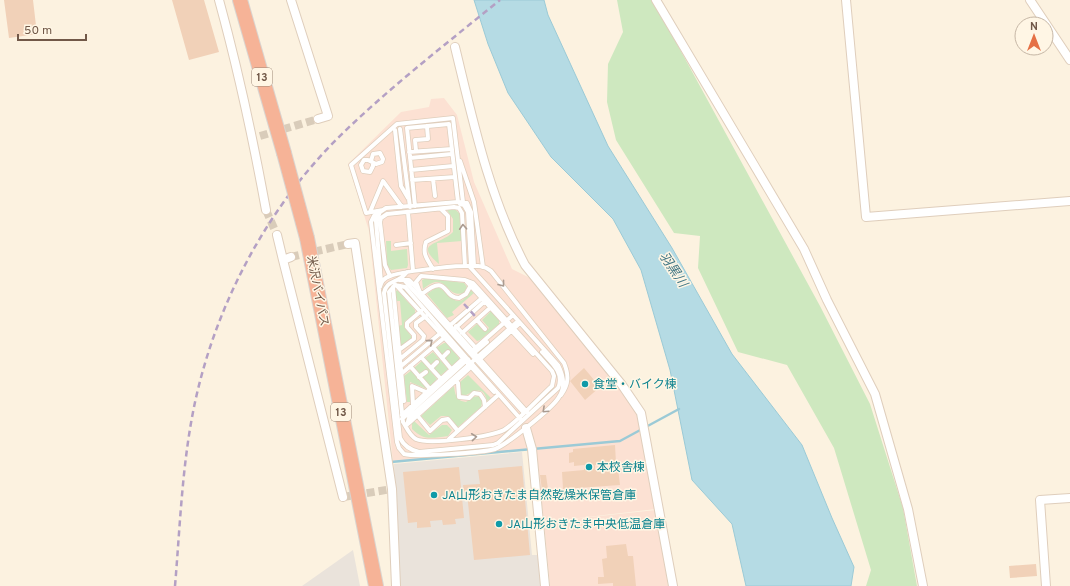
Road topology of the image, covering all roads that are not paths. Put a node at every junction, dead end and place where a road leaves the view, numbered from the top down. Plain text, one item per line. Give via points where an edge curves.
1 (219, 0) edge
2 (240, 0) edge
3 (291, 0) edge
4 (656, 0) edge
5 (846, 0) edge
6 (1030, 0) edge
7 (455, 47) dead end
8 (1070, 60) edge
9 (318, 119) tunnel mouth
10 (427, 126) junction
11 (406, 128) junction
12 (397, 129) junction
13 (390, 130) junction
14 (368, 149) junction
15 (452, 149) junction
16 (409, 152) junction
17 (416, 152) junction
18 (372, 154) junction
19 (452, 154) junction
20 (457, 155) junction
21 (410, 158) junction
22 (372, 162) junction
23 (453, 166) junction
24 (362, 170) junction
25 (411, 170) junction
26 (355, 176) junction
27 (455, 177) junction
28 (433, 179) junction
29 (412, 180) junction
30 (435, 196) dead end
31 (1070, 201) edge
32 (458, 202) junction
33 (415, 206) junction
34 (402, 207) junction
35 (410, 207) junction
36 (441, 209) junction
37 (266, 210) tunnel mouth
38 (381, 211) junction
39 (370, 212) junction
40 (408, 212) junction
41 (277, 235) tunnel mouth
42 (348, 244) dead end
43 (411, 244) junction
44 (396, 245) dead end
45 (469, 266) junction
46 (483, 267) junction
47 (435, 268) junction
48 (413, 271) junction
49 (407, 272) junction
50 (390, 276) junction
51 (442, 277) junction
52 (401, 280) junction
53 (465, 280) junction
54 (381, 282) junction
55 (394, 286) junction
56 (471, 286) junction
57 (379, 289) junction
58 (419, 290) junction
59 (422, 294) junction
60 (483, 299) junction
61 (491, 307) junction
62 (421, 311) junction
63 (426, 316) junction
64 (513, 317) junction
65 (477, 320) junction
66 (506, 322) junction
67 (518, 323) junction
68 (450, 325) junction
69 (512, 328) junction
70 (454, 329) junction
71 (485, 329) dead end
72 (442, 332) junction
73 (462, 333) junction
74 (446, 336) junction
75 (433, 347) junction
76 (399, 350) junction
77 (448, 352) dead end
78 (475, 355) junction
79 (422, 357) junction
80 (442, 358) junction
81 (400, 359) junction
82 (437, 362) dead end
83 (469, 363) junction
84 (410, 366) junction
85 (400, 367) junction
86 (431, 368) junction
87 (452, 370) junction
88 (426, 372) dead end
89 (401, 374) junction
90 (419, 377) junction
91 (441, 379) junction
92 (456, 381) junction
93 (428, 391) junction
94 (497, 396) junction
95 (560, 397) junction
96 (413, 405) junction
97 (484, 406) junction
98 (524, 410) junction
99 (404, 415) junction
100 (417, 415) junction
101 (528, 415) junction
102 (517, 416) junction
103 (398, 422) junction
104 (523, 424) junction
105 (407, 425) junction
106 (458, 431) junction
107 (412, 436) junction
108 (448, 439) junction
109 (343, 497) dead end
110 (1070, 498) edge
111 (376, 586) edge
112 (396, 586) edge
113 (545, 586) edge
114 (673, 586) edge
115 (923, 586) edge
116 (1046, 586) edge

1 - 37 street via 257,137
2 - 111 highway, 米沢バイパス / 13, bridge via 307,238
3 - 9 street via 328,116
4 - 115 street via 804,249 875,394 908,509
5 - 31 street via 866,217
6 - 8 street
7 - 114 street via 492,188 519,254 641,413
10 - 11 lane
10 - 15 lane via 449,124
10 - 17 lane via 428,139 415,140
11 - 12 lane
11 - 16 lane
12 - 13 lane
12 - 35 lane
13 - 14 lane
13 - 20 lane via 397,124 453,118
14 - 18 lane
14 - 26 lane via 351,165
15 - 17 lane
15 - 19 lane
16 - 17 lane
16 - 21 lane
18 - 22 lane
18 - 22 lane via 380,153 383,159 379,164
19 - 21 lane
19 - 23 lane
20 - 32 lane
20 - 46 lane via 474,202
21 - 25 lane
22 - 24 lane via 364,160
22 - 24 lane via 370,172
23 - 25 lane
23 - 27 lane
24 - 26 lane
25 - 29 lane
26 - 39 lane via 366,212
27 - 28 lane
27 - 32 lane
28 - 29 lane
28 - 30 lane
29 - 33 lane
32 - 33 lane
32 - 45 lane via 464,205 468,212
32 - 45 lane via 467,203 470,208
33 - 35 lane
34 - 35 lane
34 - 38 lane
34 - 39 lane via 383,181
36 - 40 lane
45 -> 36 lane via 462,213 459,208 454,207
36 - 47 lane via 448,216 448,231 426,242 424,249 425,256
38 - 39 lane
38 - 54 lane via 376,221
38 - 57 lane via 371,222
40 - 43 lane
40 - 50 lane via 386,214 381,218 385,265
41 - 109 street via 287,258
42 - 112 street via 355,243 392,489
43 - 44 lane
43 - 48 lane
45 - 46 lane
45 - 47 lane
45 - 64 lane
46 -> 95 lane via 495,275 564,363 567,384
47 - 48 lane
47 - 51 lane
48 - 49 lane
49 - 50 lane
49 - 52 lane
50 - 54 lane
51 - 53 lane
51 - 58 lane via 421,276 416,282
52 - 58 lane via 409,280
52 - 68 lane
52 - 103 lane via 388,284 384,293
53 - 56 lane
53 - 66 lane via 473,283
54 - 57 lane
55 - 62 lane
55 - 72 lane via 405,287
55 - 76 lane
55 - 99 lane via 389,292
56 - 59 lane via 466,294 459,298 451,296 445,287 437,285
56 - 60 lane
57 - 104 lane via 397,442 404,454 419,456 494,449
58 - 59 lane
59 - 68 lane
60 - 61 lane
60 - 68 lane
60 - 70 lane
61 - 65 lane
61 - 66 lane
62 - 63 lane
62 - 76 lane via 407,322 414,339
63 - 72 lane
63 - 81 lane via 416,323 416,327 424,336 422,340
64 - 66 lane
64 - 67 lane
65 - 71 lane
65 - 73 lane
66 - 69 lane
66 - 78 lane
67 - 69 lane
67 - 95 lane via 558,365 563,380
67 - 101 lane via 556,367 560,380 558,388
68 - 70 lane
68 - 70 lane
68 - 72 lane
69 - 78 lane
69 - 98 lane via 552,376 550,385
70 - 73 lane
70 - 74 lane
70 - 78 lane
72 - 74 lane
85 -> 72 lane
73 - 78 lane
74 - 75 lane
74 - 83 lane
75 - 79 lane
75 - 80 lane
76 - 81 lane
77 - 80 lane
78 - 83 lane
78 - 83 lane
78 - 98 lane
79 - 84 lane
79 - 86 lane
80 - 87 lane
81 - 85 lane
82 - 86 lane
83 - 87 lane
83 - 92 lane
83 - 94 lane
83 - 99 lane
83 - 102 lane
83 - 105 lane via 409,418
84 - 89 lane
84 - 90 lane
85 - 89 lane
86 - 91 lane
87 - 91 lane
88 - 90 lane
89 - 99 lane
90 - 93 lane
91 - 93 lane
92 - 97 lane via 459,397 468,398 474,393 480,394
92 - 100 lane
93 - 96 lane
93 - 96 lane via 412,386
94 - 97 lane
94 - 102 lane
95 -> 104 lane
96 - 99 lane
97 - 106 lane
98 - 101 lane
98 - 102 lane
99 - 103 lane
99 - 105 lane
99 - 107 lane
100 - 105 lane
100 - 106 lane via 430,431 442,420 448,419
101 - 104 lane
102 - 104 lane
108 -> 102 lane via 494,434 505,429
103 - 104 lane via 402,441 412,450 419,452 493,445
104 - 113 street via 532,452
105 - 107 lane
106 - 108 lane
107 - 108 lane via 427,441
110 - 116 street via 1040,500

